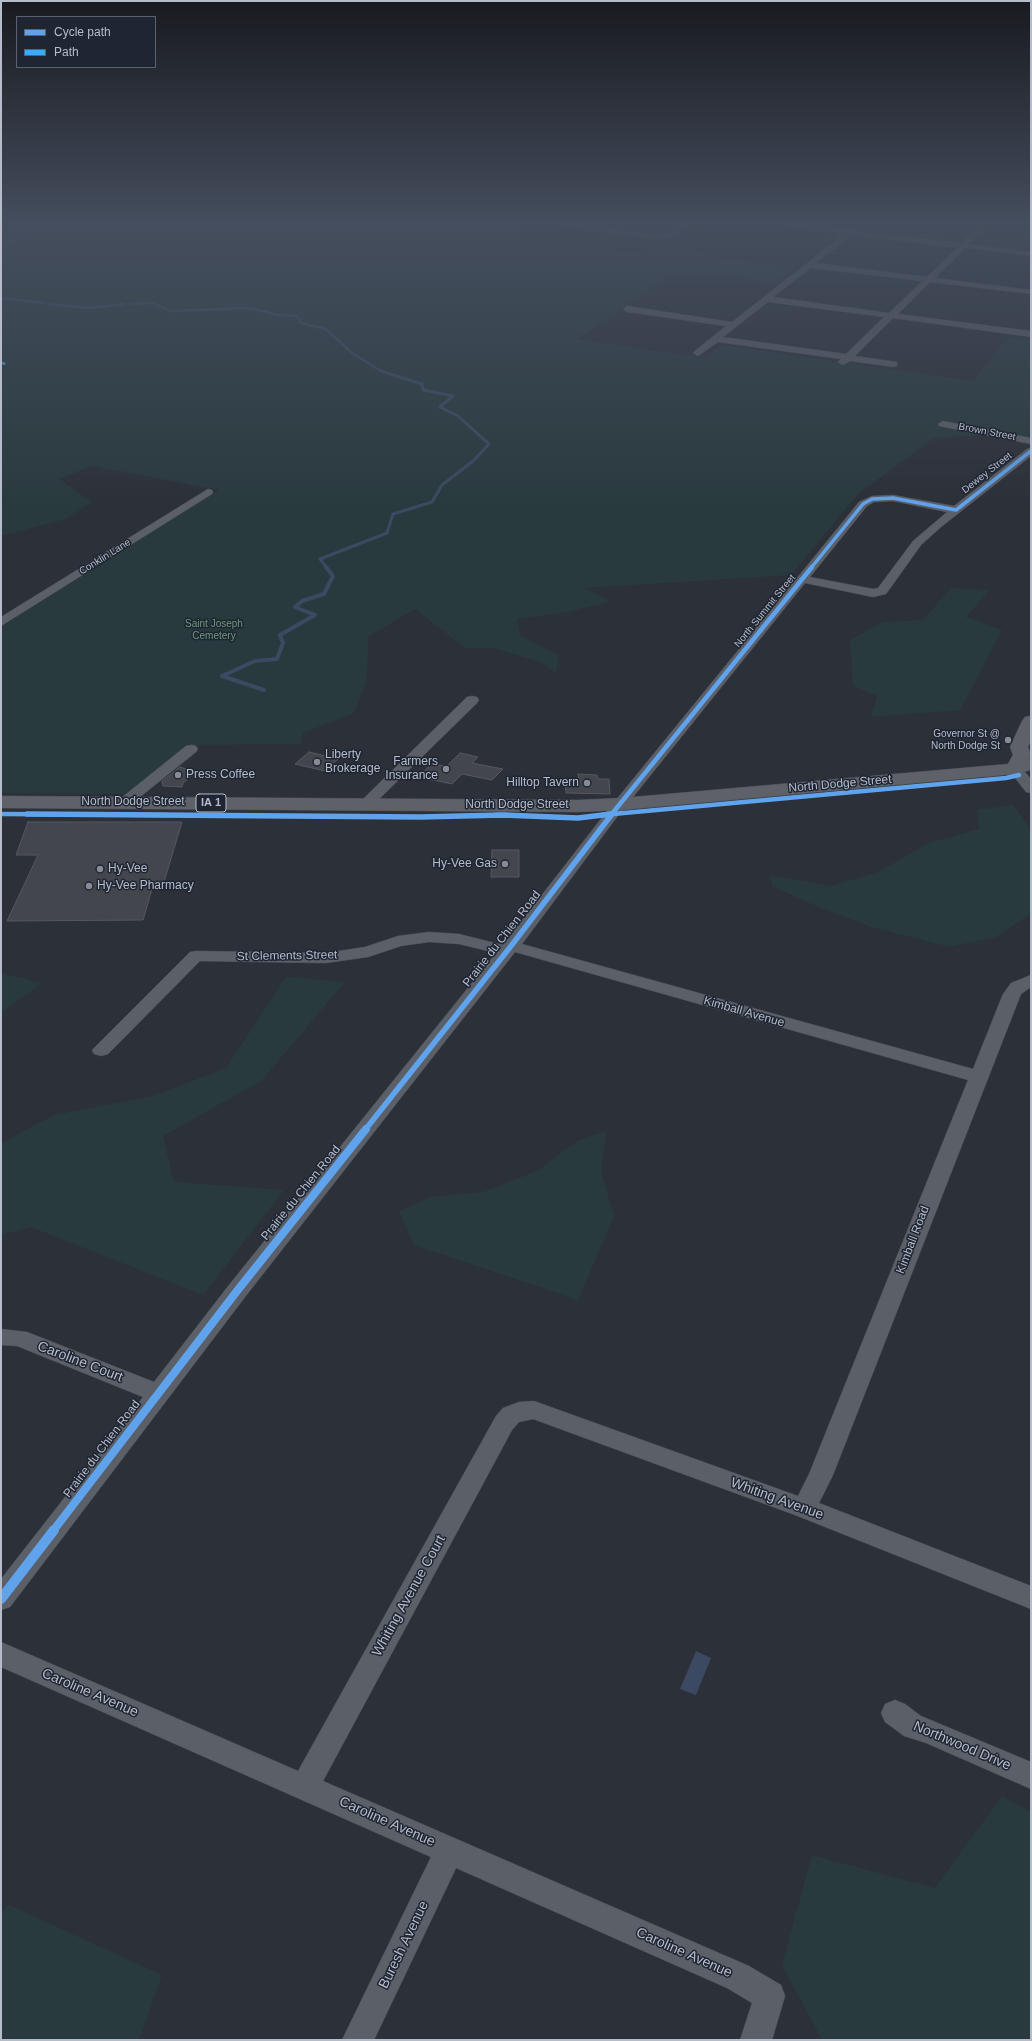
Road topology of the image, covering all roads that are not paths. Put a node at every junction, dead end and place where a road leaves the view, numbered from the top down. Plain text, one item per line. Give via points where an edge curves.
1 (683, 317) edge
2 (744, 317) edge
3 (890, 317) edge
4 (901, 317) edge
5 (734, 325) junction
6 (1031, 334) edge
7 (716, 339) junction
8 (698, 353) dead end
9 (845, 360) junction
10 (894, 364) dead end
11 (943, 424) dead end
12 (1031, 441) edge
13 (1031, 451) edge
14 (208, 492) dead end
15 (956, 510) junction
16 (803, 579) junction
17 (1, 622) edge
18 (472, 700) dead end
19 (1031, 721) edge
20 (191, 749) dead end
21 (1025, 750) edge
22 (1023, 767) edge
23 (984, 771) junction
24 (1031, 789) edge
25 (1, 802) edge
26 (126, 802) junction
27 (622, 804) junction
28 (365, 805) junction
29 (509, 949) junction
30 (1031, 980) edge
31 (101, 1050) dead end
32 (978, 1077) junction
33 (1, 1337) edge
34 (158, 1393) junction
35 (519, 1411) joint
36 (804, 1508) junction
37 (1031, 1598) edge
38 (1, 1599) edge
39 (1, 1654) edge
40 (895, 1713) dead end
41 (1031, 1776) edge
42 (305, 1786) junction
43 (450, 1850) junction
44 (358, 2040) edge
45 (756, 2040) edge

1 - 5 street
2 - 5 street
3 - 9 street
4 - 6 street
5 - 7 street
7 - 8 street
7 - 9 street
9 - 10 street
11 - 12 street, Brown Street
13 - 15 street, Dewey Street
14 - 17 street, Conklin Lane
15 - 16 street, Dewey Street via 917,543 882,592 873,593
15 - 16 street, North Summit Street via 892,498 866,501
16 - 27 street, North Summit Street
18 - 28 street
19 - 21 main road
20 - 26 street
21 - 22 main road via 1022,755
21 - 23 main road
22 - 23 main road, North Dodge Street / IA 1
22 - 24 street
23 - 27 main road, North Dodge Street / IA 1
25 - 26 main road, North Dodge Street / IA 1
26 - 28 main road, North Dodge Street / IA 1
27 - 28 main road, North Dodge Street / IA 1
27 - 29 street, Prairie du Chien Road
29 - 31 street, St Clements Street via 459,939 429,937 398,941 368,952 326,958 196,956
29 - 32 street, Kimball Avenue
29 - 34 street, Prairie du Chien Road
30 - 32 street, Kimball Road via 1017,987 1012,994
32 - 36 street, Kimball Road via 821,1475
33 - 34 street, Caroline Court via 19,1338
34 - 38 street, Prairie du Chien Road
35 - 36 street, Whiting Avenue via 534,1410
35 - 42 street, Whiting Avenue Court via 504,1423
36 - 37 street, Whiting Avenue
39 - 42 street, Caroline Avenue
40 - 41 street, Northwood Drive via 914,1727 929,1731
42 - 43 street, Caroline Avenue
43 - 44 street, Buresh Avenue
43 - 45 street, Caroline Avenue via 738,1977 770,1996

